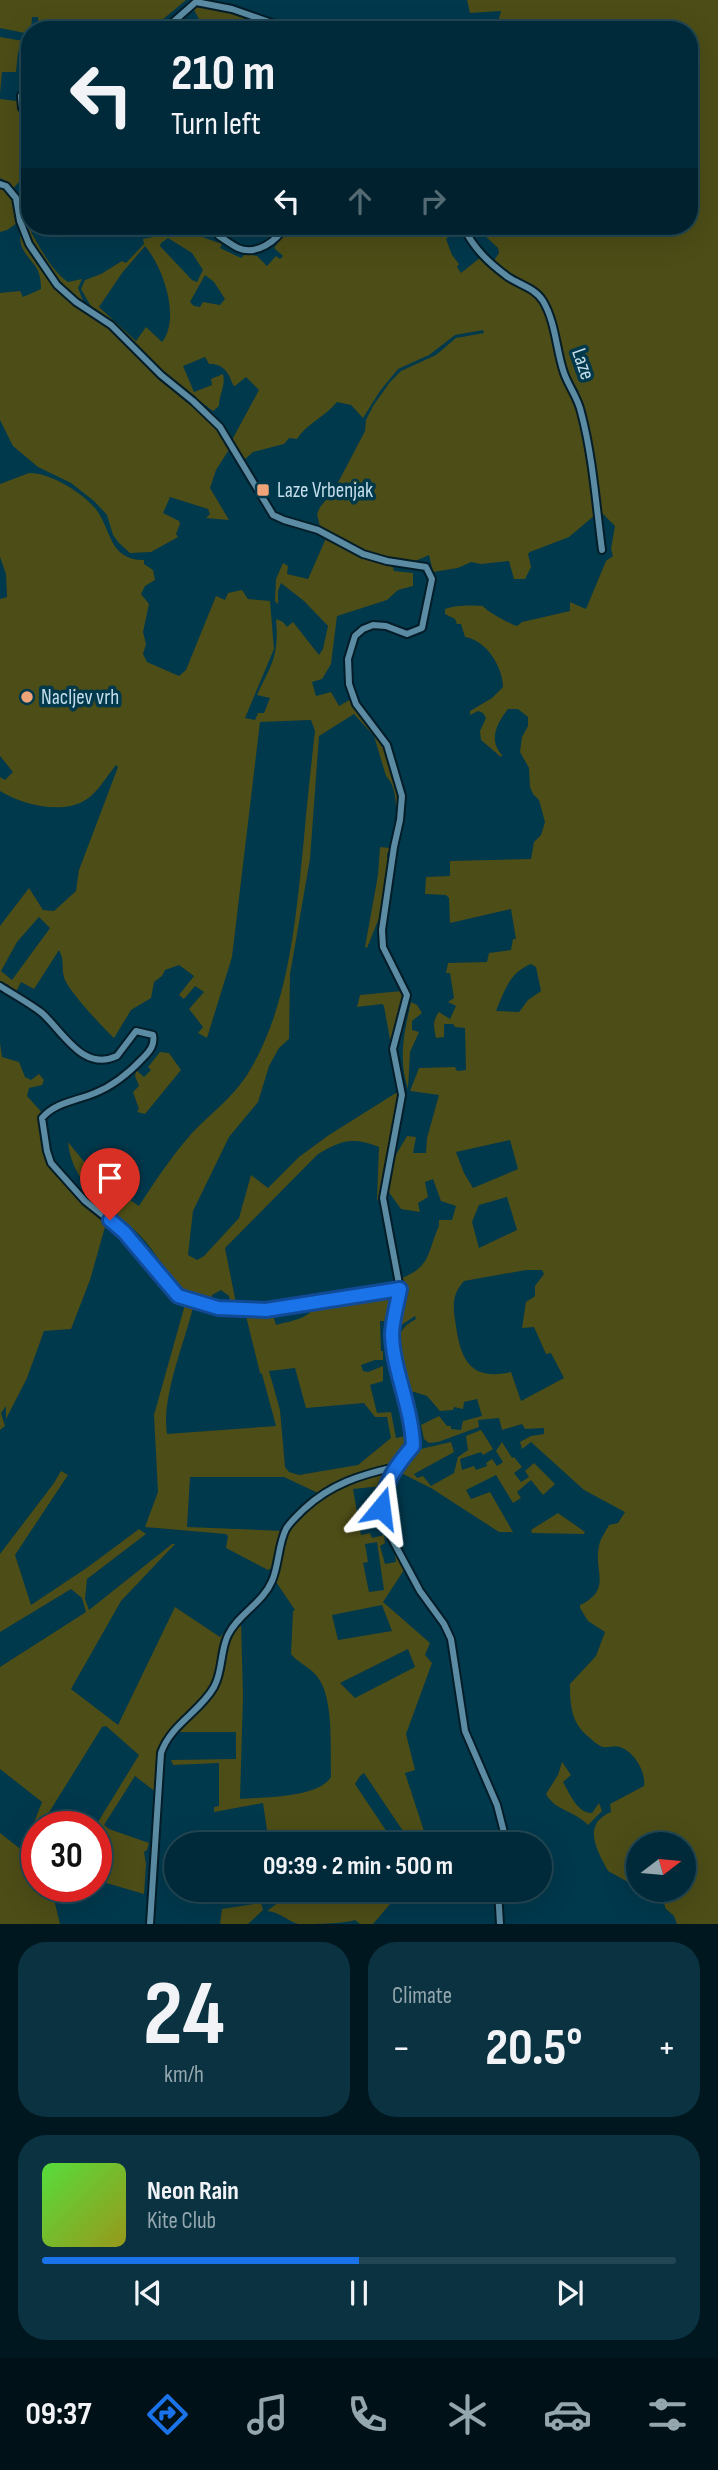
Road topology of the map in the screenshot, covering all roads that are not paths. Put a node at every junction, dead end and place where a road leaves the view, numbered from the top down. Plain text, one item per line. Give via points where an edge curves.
1 (197, 1) edge
2 (174, 21) edge
3 (266, 21) edge
4 (0, 184) edge
5 (21, 224) edge
6 (25, 235) edge
7 (278, 235) edge
8 (468, 235) edge
9 (219, 236) dead end
10 (602, 550) dead end
11 (0, 986) edge
12 (400, 1289) junction
13 (395, 1467) junction
14 (504, 1832) edge
15 (499, 1902) edge
16 (150, 1924) edge
17 (500, 1924) edge

1 - 2 street
1 - 3 street
4 - 5 street via 16,198
6 - 12 street via 57,285 111,324 220,427 273,515 318,530 363,554 426,568 432,579 422,628 407,634 386,626 363,628 355,636 348,659 356,704 387,745 402,796 382,930 390,966 407,995 393,1049 402,1096 383,1198
7 - 9 street via 256,249 241,249
8 - 10 street, Laze via 478,252 543,300 564,374 581,412
11 - 12 street via 36,1009 73,1048 94,1060 117,1056 136,1031 153,1035 150,1052 125,1077 50,1109 42,1118 51,1163 85,1200 124,1232 178,1296 218,1308 266,1310
12 - 13 street via 392,1334 413,1446
13 - 14 street via 381,1508 392,1539 451,1639 465,1731
13 - 16 street via 330,1488 296,1517 286,1529 272,1581 227,1637 210,1695 165,1740
15 - 17 street

